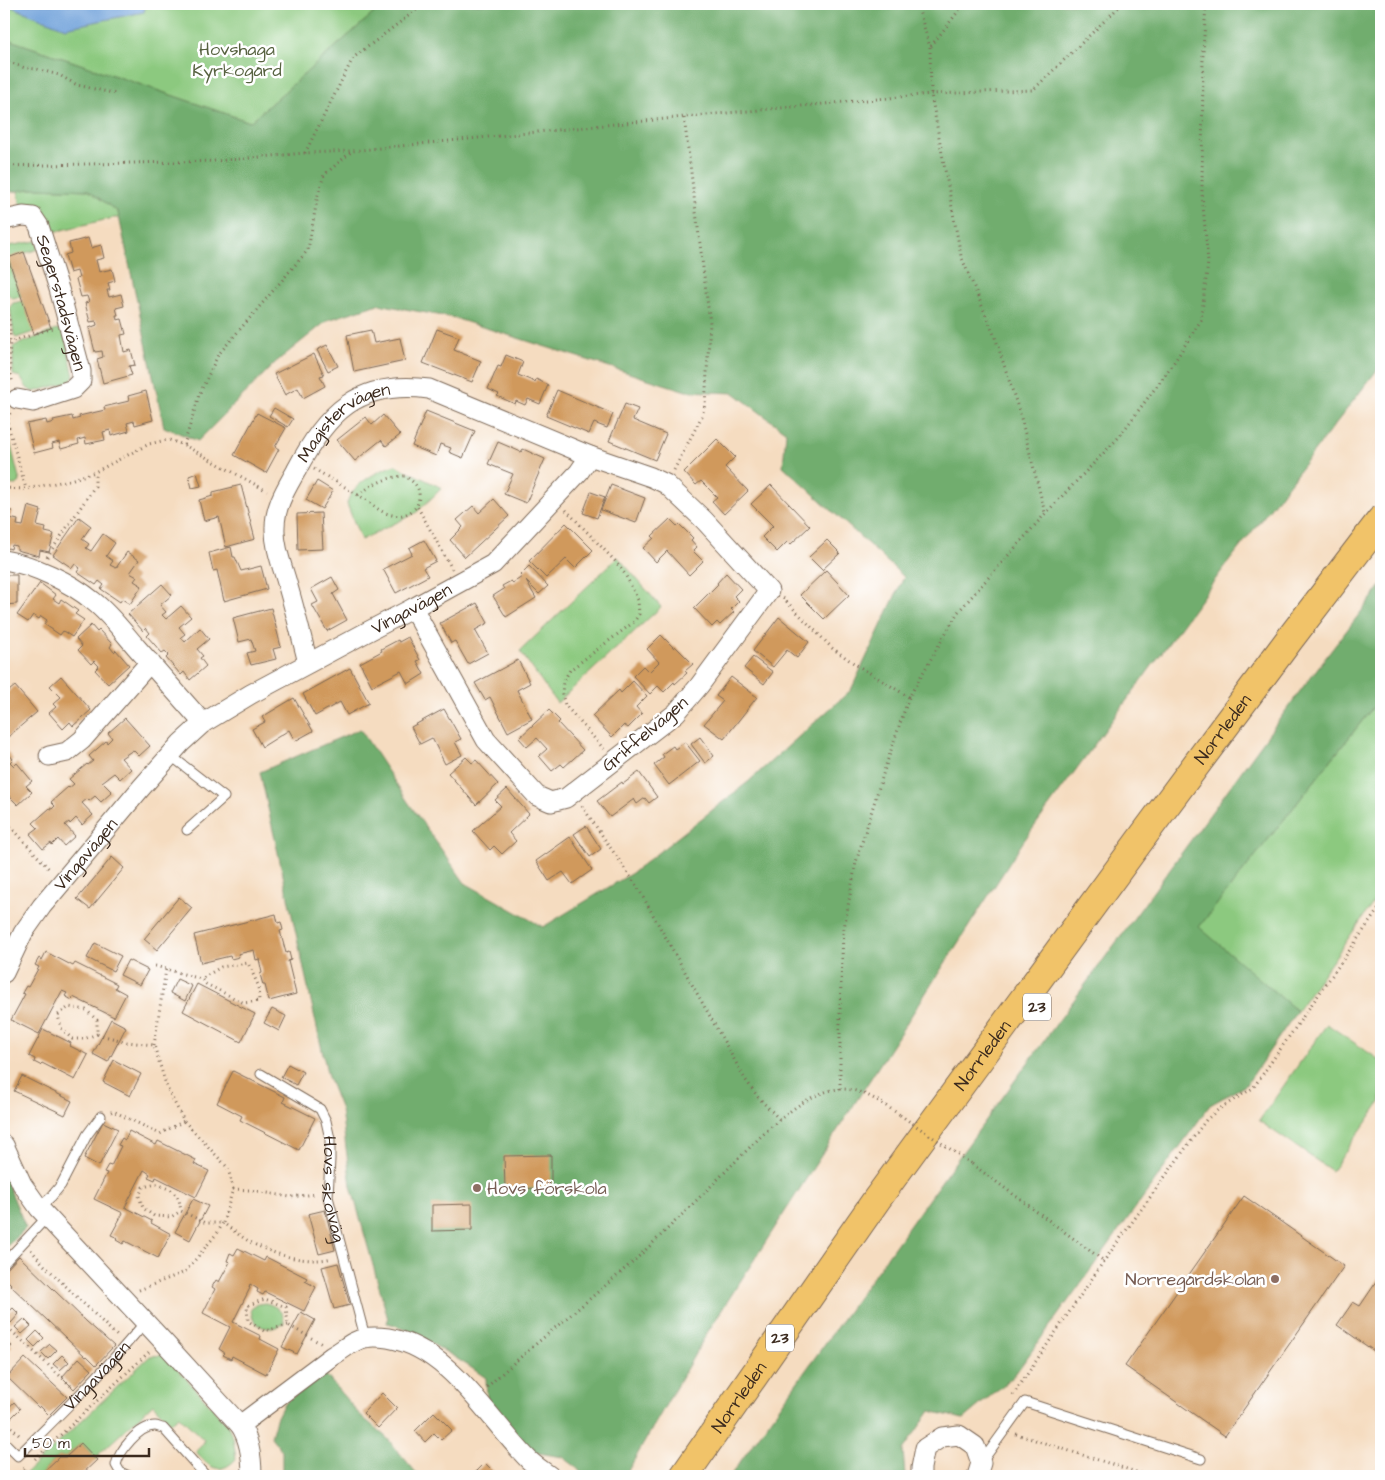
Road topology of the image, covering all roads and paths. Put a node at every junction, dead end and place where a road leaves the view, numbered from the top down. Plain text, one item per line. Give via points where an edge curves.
1 (424, 4) edge
2 (916, 4) edge
3 (964, 4) edge
4 (1122, 4) edge
5 (1206, 4) edge
6 (930, 47) junction
7 (4, 60) edge
8 (117, 94) dead end
9 (931, 94) junction
10 (684, 117) junction
11 (351, 152) junction
12 (305, 153) junction
13 (4, 166) edge
14 (4, 220) edge
15 (4, 295) edge
16 (68, 323) junction
17 (4, 344) edge
18 (9, 344) junction
19 (17, 399) junction
20 (184, 445) junction
21 (590, 456) junction
22 (301, 461) junction
23 (95, 472) junction
24 (666, 484) junction
25 (4, 488) edge
26 (26, 489) junction
27 (358, 495) junction
28 (281, 498) junction
29 (555, 498) junction
30 (417, 506) junction
31 (1045, 514) junction
32 (1381, 520) edge
33 (1381, 546) edge
34 (4, 560) edge
35 (38, 570) junction
36 (459, 582) junction
37 (769, 592) junction
38 (413, 608) junction
39 (150, 662) junction
40 (308, 663) junction
41 (909, 698) junction
42 (203, 723) junction
43 (170, 755) junction
44 (50, 756) dead end
45 (614, 761) junction
46 (573, 793) junction
47 (4, 819) edge
48 (187, 830) dead end
49 (62, 883) junction
50 (1381, 906) edge
51 (155, 966) dead end
52 (166, 969) junction
53 (4, 973) edge
54 (201, 979) junction
55 (97, 1034) junction
56 (154, 1045) junction
57 (260, 1074) dead end
58 (840, 1089) junction
59 (101, 1116) joint
60 (780, 1120) junction
61 (184, 1121) junction
62 (4, 1145) edge
63 (233, 1189) junction
64 (328, 1193) junction
65 (181, 1211) junction
66 (43, 1213) junction
67 (224, 1223) junction
68 (24, 1242) junction
69 (343, 1255) junction
70 (1104, 1261) junction
71 (4, 1263) edge
72 (122, 1297) junction
73 (145, 1322) junction
74 (4, 1324) edge
75 (288, 1325) junction
76 (366, 1338) junction
77 (162, 1340) junction
78 (127, 1345) junction
79 (338, 1353) junction
80 (80, 1395) junction
81 (476, 1398) junction
82 (1011, 1400) dead end
83 (4, 1420) edge
84 (240, 1425) junction
85 (1005, 1430) junction
86 (4, 1442) edge
87 (29, 1445) junction
88 (1201, 1459) dead end
89 (979, 1470) edge
90 (17, 1476) edge
91 (129, 1476) edge
92 (206, 1476) edge
93 (250, 1476) edge
94 (550, 1476) edge
95 (684, 1476) edge
96 (704, 1476) edge
97 (921, 1476) edge
98 (1149, 1476) edge

1 - 12 path via 353,58
2 - 6 path
3 - 6 path
4 - 9 path via 1033,90
5 - 31 path via 1202,194 1208,262 1201,320 1172,367 1118,438
6 - 9 path
7 - 8 path via 25,68 59,74 76,85
9 - 10 path
9 - 31 path via 962,256 1020,414
10 - 11 path
10 - 24 path via 710,322 705,406
11 - 12 path
11 - 20 path via 324,175 308,250 218,355 199,395
12 - 13 path via 217,161
14 - 16 street, Segerstadsvägen via 33,217 39,226
15 - 18 path via 10,322
16 - 18 path
16 - 19 street, Segerstadsvägen via 81,380 73,389 33,402
17 - 18 path
18 - 19 path via 10,376
19 - 26 path via 7,420
20 - 23 path via 162,440
20 - 28 path
21 - 22 street, Magistervägen via 444,394 413,387 372,392 346,404 323,428
21 - 24 street
21 - 29 street, Vingavägen
22 - 27 path
22 - 28 street, Magistervägen
23 - 26 path
23 - 35 path via 95,486
24 - 37 street via 704,520
25 - 26 path
27 - 30 path via 390,515 408,514
27 - 30 path via 386,479 405,476 420,490
28 - 40 street, Magistervägen via 274,527 275,538
29 - 36 street, Vingavägen via 493,564
29 - 45 path via 615,561 638,600 639,614 634,622 570,670 563,682 563,700 569,711
30 - 36 path
31 - 41 path via 958,612
32 - 95 highway, Norrleden / 23 via 1149,828 877,1199
33 - 96 highway, Norrleden / 23 via 1008,1046
34 - 35 street
35 - 39 street via 93,600
36 - 38 street, Vingavägen
37 - 41 path via 780,596 832,648
37 - 45 street, Griffelvägen via 676,712
38 - 40 street, Vingavägen
38 - 46 street, Griffelvägen via 486,740 537,796 551,802
39 - 42 street
39 - 44 street via 82,740 67,752
40 - 42 street, Vingavägen
41 - 58 path via 856,862 843,934
42 - 43 street, Vingavägen
43 - 48 lane via 224,797
43 - 49 street, Vingavägen
45 - 46 street, Griffelvägen
46 - 60 path via 638,888 745,1079
47 - 49 path
49 - 53 street, Vingavägen via 23,933
50 - 70 path via 1253,1088 1206,1120
51 - 52 path
52 - 54 path
52 - 56 path
54 - 54 path via 244,1003 260,1001 258,985 248,963 221,967
55 - 55 path via 97,1020 86,1010 69,1007 58,1015 61,1028 72,1039
55 - 56 path
56 - 61 path via 167,1088
57 - 64 lane, Hovs skolväg via 320,1109 330,1139
58 - 60 path via 815,1096
58 - 70 path, bridge via 867,1094 900,1115
59 - 61 path via 112,1111 160,1134
59 - 66 lane
60 - 81 path via 614,1279
61 - 63 path via 228,1168
62 - 66 street via 22,1184
63 - 64 path via 290,1197
63 - 67 path
64 - 69 lane, Hovs skolväg
65 - 65 path via 179,1199 171,1190 157,1184 143,1187 139,1196 143,1208 154,1216 171,1217
65 - 67 path via 206,1223
66 - 68 lane
66 - 72 street
67 - 69 path via 256,1245 304,1260
67 - 72 path via 185,1272
68 - 71 lane
68 - 78 path
69 - 76 lane, Hovs skolväg
70 - 82 path
72 - 73 street
73 - 77 street
73 - 78 lane, Vingavägen
74 - 80 path
75 - 75 path via 286,1307 265,1299 247,1306 248,1321 264,1331
75 - 79 path
76 - 79 street
76 - 81 street via 397,1340 421,1349 434,1357
77 - 84 street
77 - 90 path
78 - 80 lane, Vingavägen
79 - 84 street
80 - 87 lane, Vingavägen
81 - 94 street via 530,1462
83 - 87 path
84 - 93 street via 251,1462
85 - 88 lane via 1025,1402
85 - 89 lane
85 - 98 path
86 - 87 lane via 18,1456
89 - 97 street via 975,1446 959,1435 942,1437 926,1448
91 - 92 lane via 120,1472 116,1465 118,1457 142,1431 154,1426 163,1428

